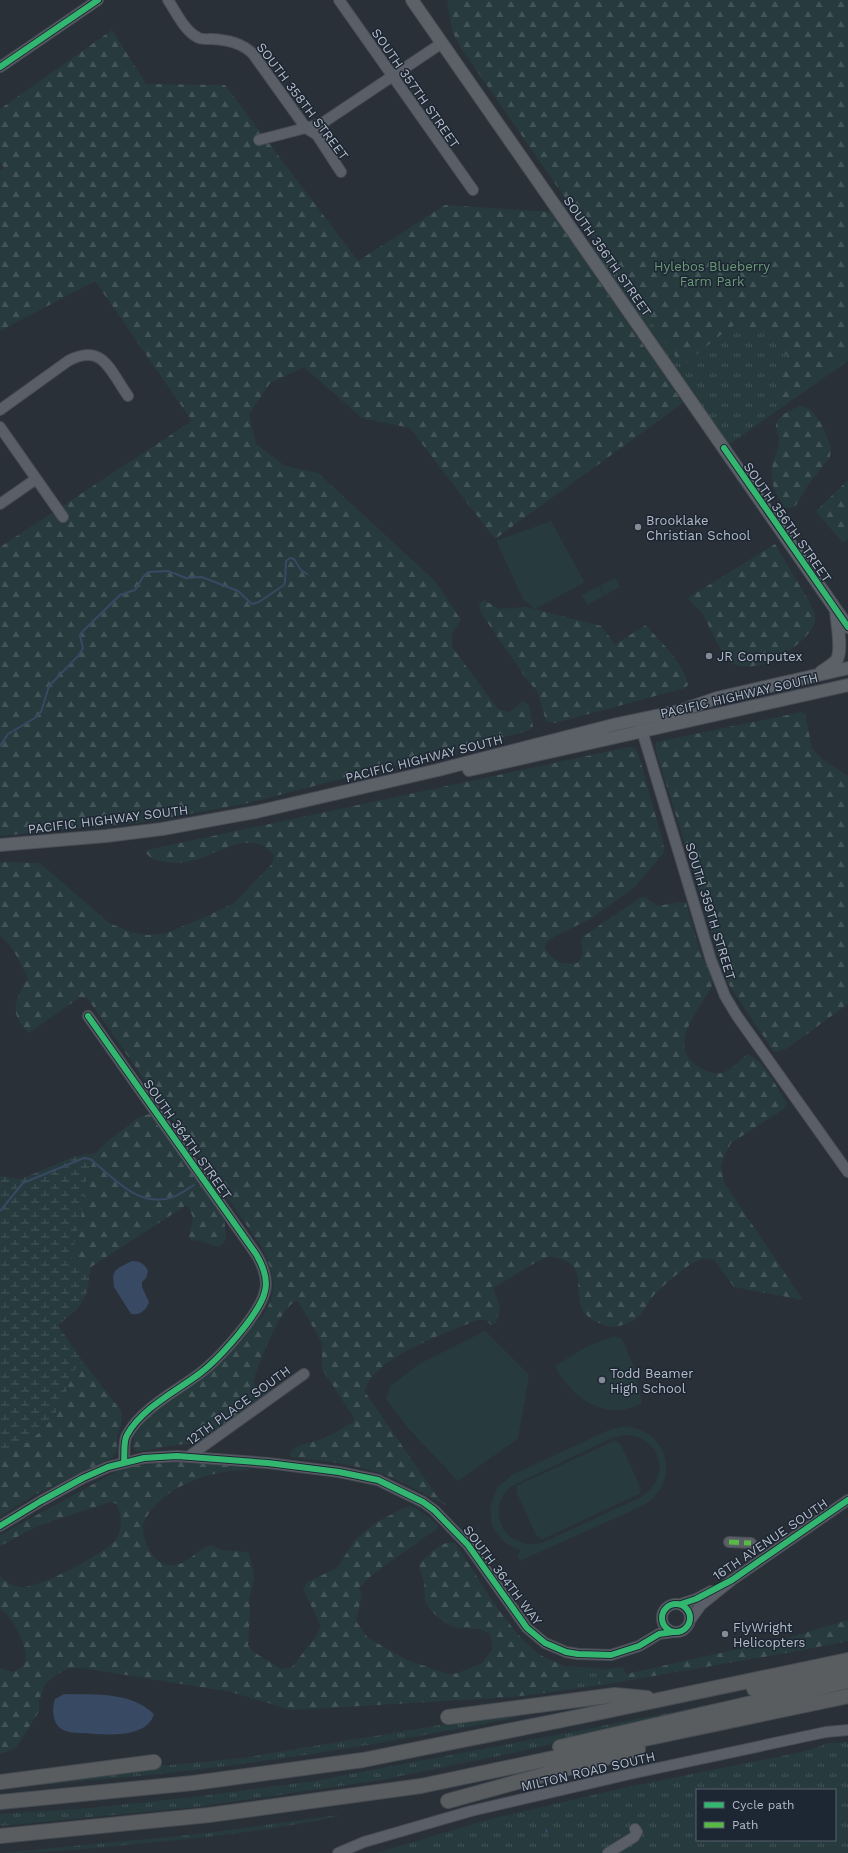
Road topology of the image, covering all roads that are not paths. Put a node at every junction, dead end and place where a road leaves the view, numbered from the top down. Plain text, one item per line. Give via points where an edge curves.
1 (98, 0) edge
2 (168, 0) edge
3 (339, 0) edge
4 (412, 0) edge
5 (442, 43) junction
6 (0, 67) edge
7 (392, 76) junction
8 (306, 128) junction
9 (259, 140) dead end
10 (341, 172) dead end
11 (472, 190) dead end
12 (128, 396) dead end
13 (0, 410) edge
14 (0, 427) edge
15 (36, 479) junction
16 (0, 504) edge
17 (63, 517) dead end
18 (836, 610) junction
19 (848, 627) edge
20 (848, 668) edge
21 (814, 676) junction
22 (848, 685) edge
23 (641, 726) junction
24 (0, 845) edge
25 (0, 853) edge
26 (88, 1016) dead end
27 (848, 1172) edge
28 (304, 1374) dead end
29 (188, 1457) junction
30 (124, 1462) junction
31 (848, 1500) edge
32 (0, 1526) edge
33 (728, 1542) dead end
34 (752, 1543) dead end
35 (732, 1580) junction
36 (681, 1604) junction
37 (662, 1616) junction
38 (691, 1619) junction
39 (673, 1632) junction
40 (624, 1651) junction
41 (848, 1660) edge
42 (848, 1671) edge
43 (848, 1681) edge
44 (848, 1696) edge
45 (661, 1699) junction
46 (770, 1712) junction
47 (587, 1715) junction
48 (448, 1718) dead end
49 (848, 1730) edge
50 (154, 1762) dead end
51 (0, 1782) edge
52 (428, 1784) junction
53 (0, 1802) edge
54 (448, 1802) dead end
55 (635, 1829) dead end
56 (0, 1836) edge
57 (338, 1853) edge
58 (608, 1853) edge

1 - 6 street
2 - 8 street, SOUTH 358TH STREET via 195,36 234,43 245,47 253,54
3 - 7 street, SOUTH 357TH STREET
4 - 5 main road, SOUTH 356TH STREET
5 - 7 street
5 - 18 main road, SOUTH 356TH STREET
7 - 8 street via 328,120
7 - 11 street, SOUTH 357TH STREET
8 - 9 street
8 - 10 street, SOUTH 358TH STREET via 317,136
12 - 13 street via 104,362 98,356 90,354 68,361
14 - 15 street
15 - 16 street
15 - 17 street
18 - 19 main road, SOUTH 356TH STREET
18 - 21 main road via 838,656
20 - 21 main road, PACIFIC HIGHWAY SOUTH
21 - 23 main road, PACIFIC HIGHWAY SOUTH via 717,698
22 - 23 main road, PACIFIC HIGHWAY SOUTH
23 - 24 main road, PACIFIC HIGHWAY SOUTH via 617,724 430,772 256,812 162,829
23 - 25 main road, PACIFIC HIGHWAY SOUTH via 244,822 119,842
23 - 27 street, SOUTH 359TH STREET via 711,960 725,996
26 - 30 street, SOUTH 364TH STREET via 256,1254 261,1262 266,1290 259,1306 209,1366 153,1407 131,1429 125,1440
28 - 29 street, 12TH PLACE SOUTH
29 - 30 street, SOUTH 364TH WAY via 144,1458
29 - 40 street, SOUTH 364TH WAY via 268,1463 378,1480 423,1502 448,1523 468,1545 519,1619 545,1643 566,1652 583,1655 611,1655
30 - 32 street, SOUTH 364TH WAY via 83,1478
31 - 35 street, 16TH AVENUE SOUTH
33 - 34 street
35 - 36 street, 16TH AVENUE SOUTH
35 - 38 street, 16TH AVENUE SOUTH via 701,1605
36 - 37 street via 670,1605 663,1611
36 - 38 street via 689,1611
37 - 39 street via 664,1626
37 - 40 street, SOUTH 364TH WAY via 650,1632
38 - 39 street via 685,1630
39 - 40 street, SOUTH 364TH WAY via 659,1634 639,1646
41 - 45 highway
42 - 47 highway via 667,1707
43 - 52 highway via 444,1774
44 - 46 highway
45 - 47 highway
45 - 48 highway via 615,1695
46 - 52 highway
46 - 54 highway
47 - 53 highway via 363,1760 193,1783
49 - 57 street, MILTON ROAD SOUTH via 826,1732 630,1774 471,1811 364,1842
50 - 51 highway
52 - 56 highway via 209,1815
55 - 58 street via 637,1832 634,1837

